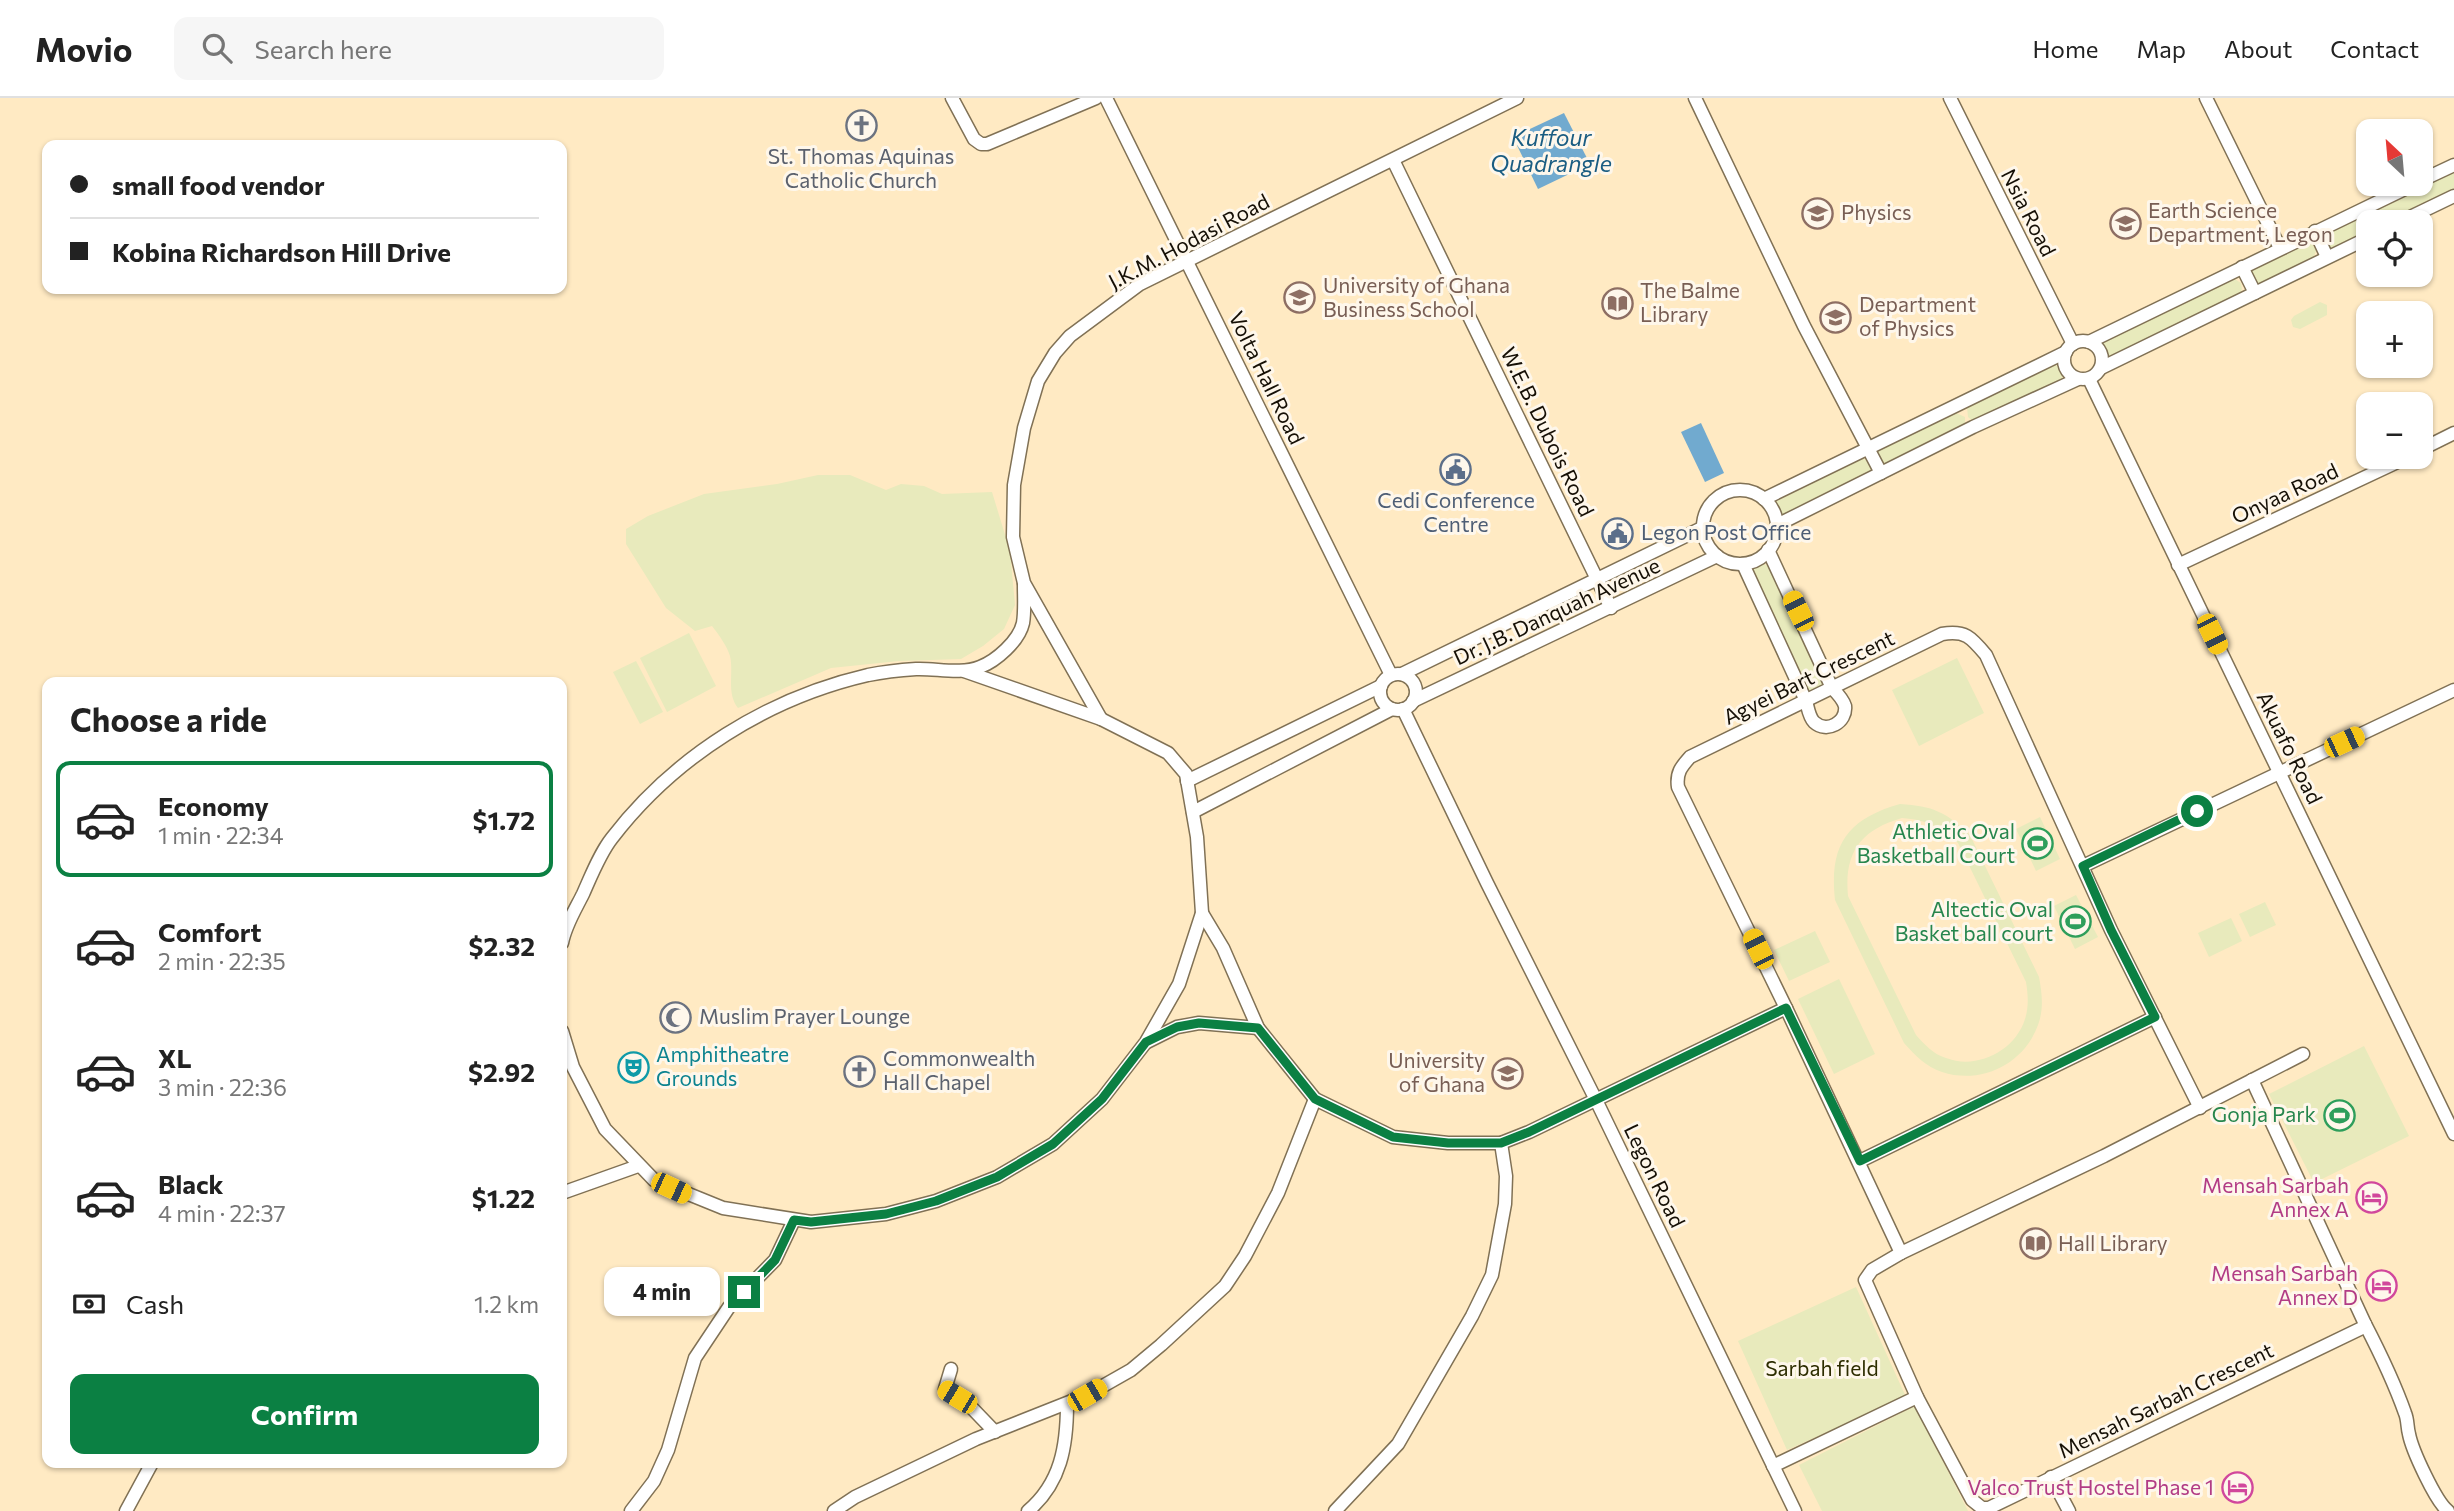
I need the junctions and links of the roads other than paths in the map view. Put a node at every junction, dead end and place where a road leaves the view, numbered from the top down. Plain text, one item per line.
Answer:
1 (952, 98) edge
2 (1096, 98) edge
3 (1106, 98) edge
4 (1516, 98) edge
5 (1695, 98) edge
6 (1950, 98) edge
7 (2206, 98) edge
8 (1393, 160) junction
9 (2454, 165) edge
10 (2433, 175) edge
11 (2390, 196) edge
12 (2454, 196) edge
13 (2425, 210) edge
14 (2315, 232) junction
15 (2356, 244) edge
16 (2280, 248) junction
17 (2327, 257) junction
18 (1187, 261) junction
19 (2242, 267) junction
20 (2255, 293) junction
21 (2089, 342) junction
22 (2070, 348) junction
23 (2101, 368) junction
24 (2084, 379) junction
25 (2454, 433) edge
26 (2433, 444) edge
27 (1868, 448) junction
28 (2382, 469) edge
29 (1881, 473) junction
30 (1765, 499) junction
31 (1777, 525) junction
32 (1702, 528) junction
33 (1769, 550) junction
34 (1717, 556) junction
35 (1743, 564) junction
36 (2178, 565) junction
37 (1597, 580) junction
38 (1024, 583) junction
39 (1611, 608) junction
40 (964, 671) junction
41 (1396, 675) junction
42 (1381, 686) junction
43 (1832, 688) junction
44 (2454, 690) edge
45 (1806, 701) junction
46 (1403, 706) junction
47 (1101, 719) junction
48 (2278, 771) junction
49 (1187, 781) junction
50 (1193, 811) junction
51 (2083, 866) junction
52 (1202, 913) junction
53 (567, 931) edge
54 (1786, 1008) junction
55 (2155, 1017) junction
56 (1258, 1028) junction
57 (1146, 1042) junction
58 (567, 1047) edge
59 (2303, 1054) dead end
60 (2252, 1080) junction
61 (1315, 1099) junction
62 (1596, 1100) junction
63 (2200, 1108) junction
64 (2454, 1134) edge
65 (1501, 1143) junction
66 (1860, 1161) junction
67 (638, 1166) junction
68 (567, 1191) edge
69 (794, 1220) junction
70 (1901, 1253) junction
71 (2365, 1324) junction
72 (951, 1369) dead end
73 (1917, 1397) junction
74 (1067, 1404) junction
75 (995, 1432) junction
76 (1773, 1466) junction
77 (149, 1468) edge
78 (2051, 1477) junction
79 (126, 1511) edge
80 (631, 1511) edge
81 (834, 1511) edge
82 (1028, 1511) edge
83 (1335, 1511) edge
84 (1795, 1511) edge
85 (2069, 1511) edge
86 (2448, 1511) edge

1 - 2 street
3 - 18 street, Volta Hall Road
4 - 8 street, J.K.M. Hodasi Road
5 - 27 street
6 - 22 street, Nsia Road
7 - 16 street
8 - 18 street, J.K.M. Hodasi Road
8 - 37 street, W.E.B. Dubois Road
9 - 10 street
11 - 14 street
12 - 13 street
14 - 16 street
14 - 17 street
15 - 17 street
16 - 19 street
17 - 20 street
18 - 38 street, J.K.M. Hodasi Road
18 - 41 street, Volta Hall Road
19 - 20 street
19 - 21 street
20 - 23 street
21 - 22 street
21 - 23 street
22 - 24 street
22 - 27 street
23 - 24 street
24 - 29 street
24 - 36 street, Akuafo Road
25 - 26 street
27 - 29 street
27 - 30 street
28 - 36 street, Onyaa Road
29 - 31 street
30 - 31 street
30 - 32 street
31 - 33 street
32 - 34 street
32 - 37 street, Dr. J.B. Danquah Avenue
33 - 35 street
33 - 43 street
34 - 35 street
34 - 39 street, Dr. J.B. Danquah Avenue
35 - 45 street
36 - 48 street, Akuafo Road
37 - 39 street, W.E.B. Dubois Road
37 - 41 street, Dr. J.B. Danquah Avenue
38 - 40 street
38 - 47 street, J.K.M. Hodasi Road
39 - 46 street, Dr. J.B. Danquah Avenue
40 - 47 street
40 - 53 street
41 - 42 street
41 - 46 street
42 - 46 street
42 - 49 street
43 - 45 street, Agyei Bart Crescent
43 - 45 street
43 - 51 street, Agyei Bart Crescent
44 - 48 street
45 - 54 street, Agyei Bart Crescent
46 - 50 street, Dr. J.B. Danquah Avenue
46 - 62 street, Legon Road
47 - 49 street
48 - 51 street
48 - 64 street, Akuafo Road
49 - 50 street
50 - 52 street
51 - 55 street, Agyei Bart Crescent
52 - 56 street
52 - 57 street
54 - 62 street
54 - 66 street, Agyei Bart Crescent
55 - 63 street, Agyei Bart Crescent
55 - 66 street
56 - 57 street
56 - 61 street
57 - 69 street
58 - 67 street
59 - 60 street
60 - 63 street
60 - 71 street
61 - 65 street
61 - 74 street
62 - 65 street
62 - 76 street, Legon Road
63 - 70 street
65 - 83 street
66 - 70 street, Agyei Bart Crescent
67 - 68 street
67 - 69 street
69 - 80 street
70 - 73 street, Mensah Sarbah Crescent
71 - 78 street, Mensah Sarbah Crescent
71 - 86 street
72 - 75 street
73 - 76 street
73 - 78 street, Mensah Sarbah Crescent
74 - 75 street
74 - 82 street
75 - 81 street
76 - 84 street, Legon Road
77 - 79 street
78 - 85 street

